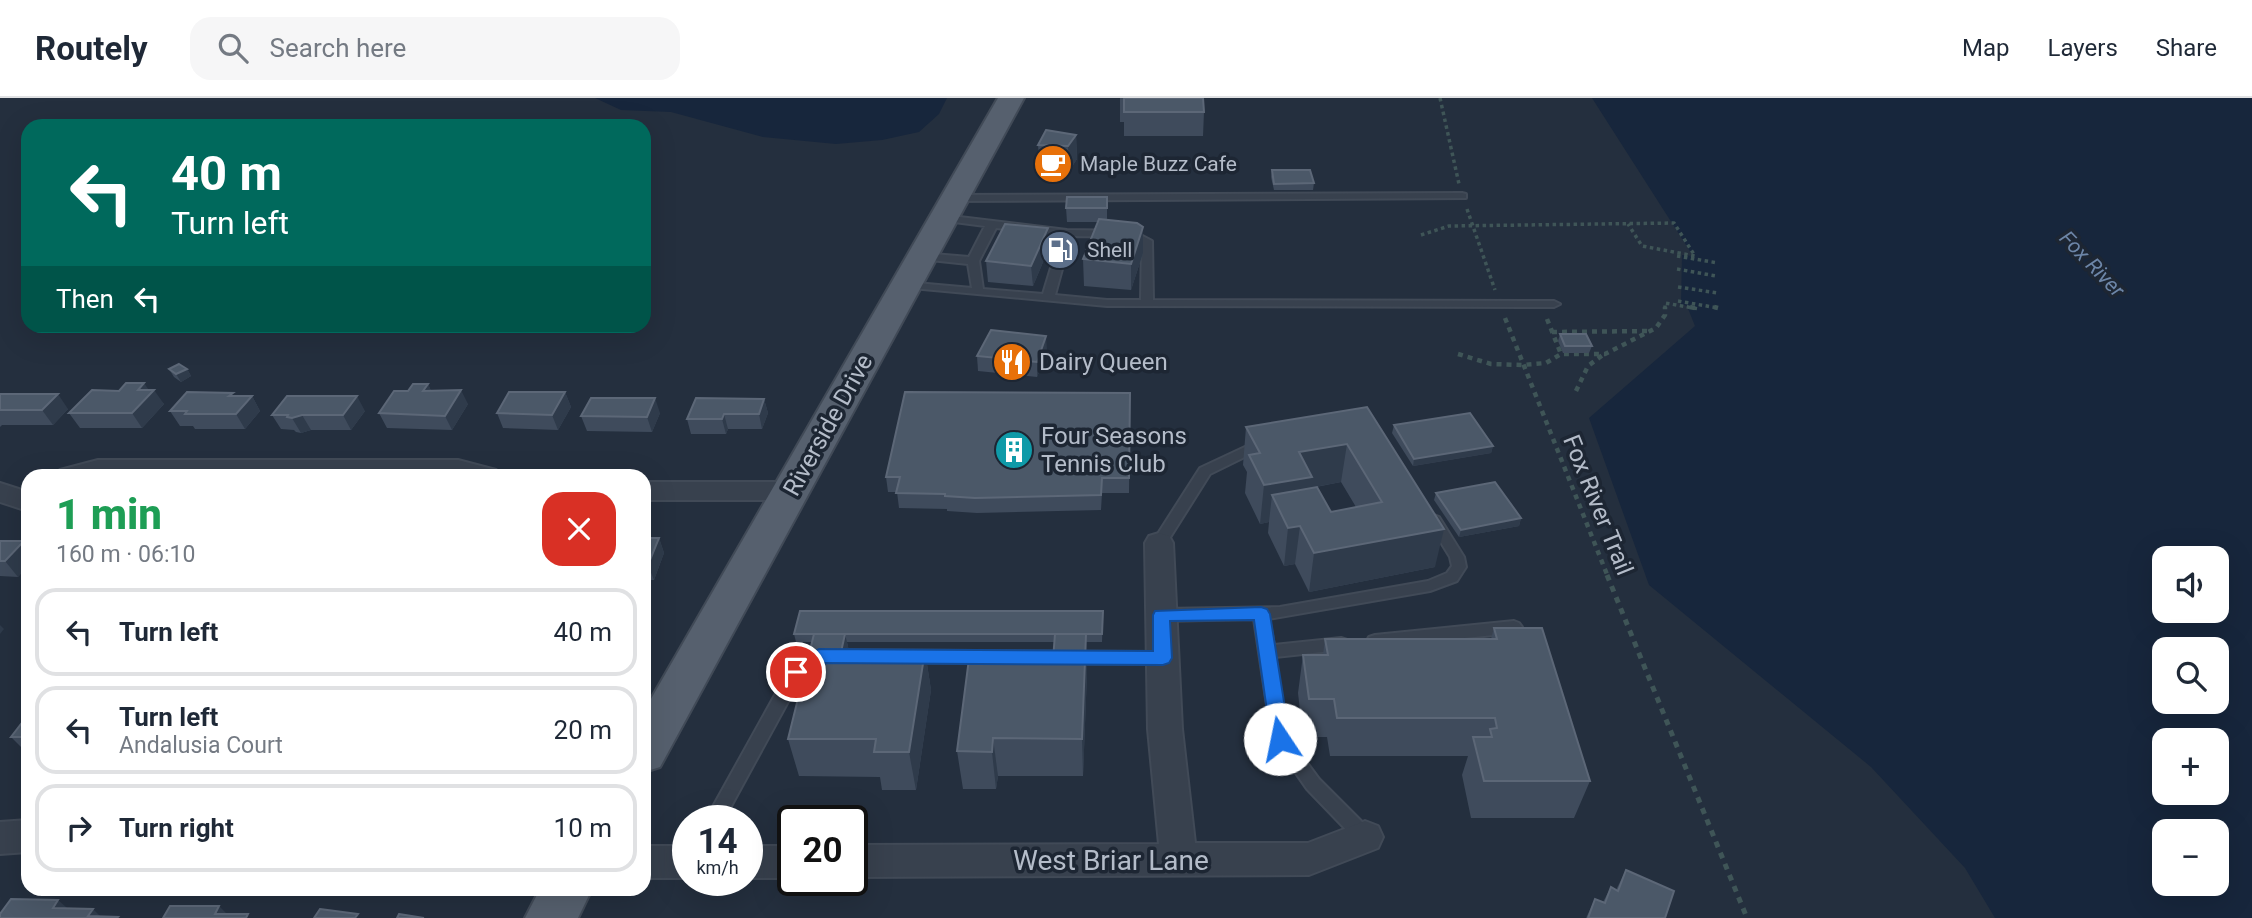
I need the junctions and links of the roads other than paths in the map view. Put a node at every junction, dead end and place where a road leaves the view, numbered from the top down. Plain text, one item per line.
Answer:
1 (1012, 98) edge
2 (1462, 197) road end
3 (948, 208) junction
4 (992, 224) junction
5 (1067, 233) junction
6 (972, 261) junction
7 (913, 271) junction
8 (978, 292) junction
9 (1048, 298) junction
10 (1147, 303) junction
11 (1554, 304) dead end
12 (1271, 441) edge
13 (651, 491) edge
14 (791, 491) junction
15 (1423, 503) edge
16 (1159, 543) joint
17 (1261, 614) junction
18 (1161, 615) junction
19 (1514, 627) edge
20 (1266, 652) junction
21 (1163, 658) junction
22 (651, 740) edge
23 (723, 805) edge
24 (21, 836) edge
25 (1365, 837) joint
26 (0, 838) edge
27 (1179, 860) junction
28 (651, 862) edge
29 (672, 862) edge
30 (868, 862) edge
31 (563, 896) edge
32 (551, 918) edge

1 - 3 main road, Riverside Drive
2 - 3 lane
3 - 4 lane
3 - 7 main road, Riverside Drive
4 - 5 lane
4 - 6 lane
5 - 9 lane
5 - 10 lane
6 - 7 lane
6 - 8 lane
7 - 8 lane
7 - 14 main road, Riverside Drive
8 - 9 lane
9 - 10 lane
10 - 11 lane
12 - 16 lane
13 - 14 street
14 - 22 main road, Riverside Drive
15 - 17 lane
16 - 18 street
17 - 18 lane
17 - 20 lane
18 - 21 street
19 - 20 lane
20 - 25 lane
21 - 23 lane
21 - 27 street
24 - 26 street
25 - 27 street, West Briar Lane
27 - 30 street, West Briar Lane
28 - 29 street
31 - 32 main road

